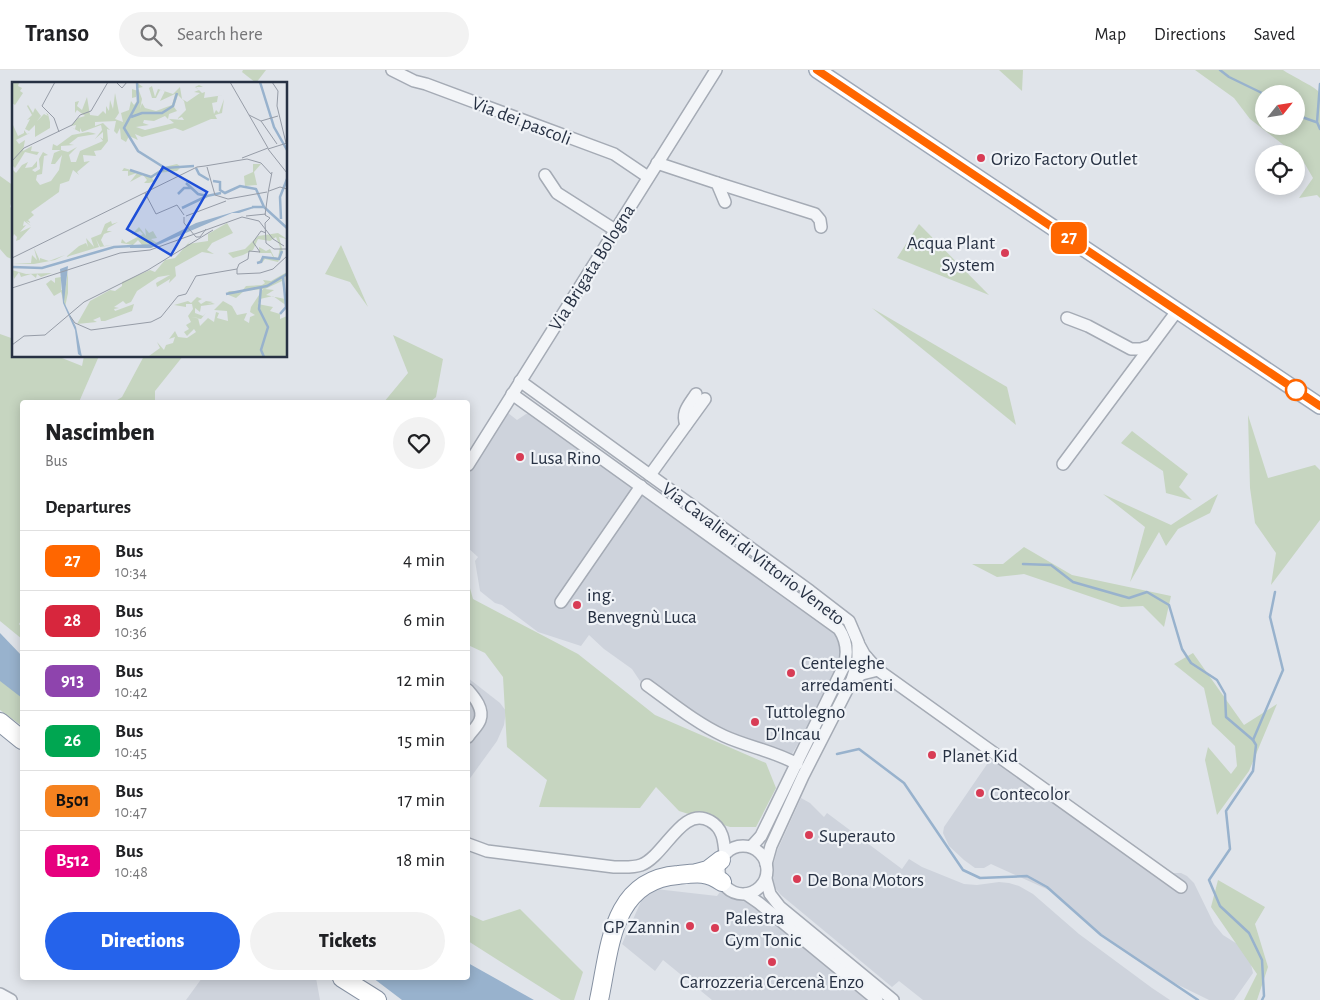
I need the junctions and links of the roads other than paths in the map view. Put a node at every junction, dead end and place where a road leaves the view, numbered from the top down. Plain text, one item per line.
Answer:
1 (392, 70) edge
2 (716, 70) edge
3 (818, 70) edge
4 (657, 163) junction
5 (544, 175) dead end
6 (648, 177) junction
7 (717, 184) junction
8 (725, 202) dead end
9 (821, 227) dead end
10 (615, 230) junction
11 (1177, 311) junction
12 (1067, 318) dead end
13 (1150, 346) junction
14 (520, 381) junction
15 (512, 394) junction
16 (700, 396) dead end
17 (1320, 406) edge
18 (470, 462) edge
19 (1063, 464) dead end
20 (650, 475) junction
21 (641, 486) junction
22 (561, 602) dead end
23 (858, 642) junction
24 (878, 670) junction
25 (852, 680) junction
26 (647, 685) dead end
27 (470, 692) edge
28 (0, 722) edge
29 (470, 734) edge
30 (20, 738) edge
31 (797, 764) junction
32 (722, 833) junction
33 (470, 845) edge
34 (746, 847) junction
35 (723, 857) junction
36 (766, 864) junction
37 (696, 873) junction
38 (766, 879) junction
39 (722, 882) junction
40 (1180, 887) dead end
41 (746, 894) junction
42 (342, 980) edge
43 (343, 980) edge
44 (0, 994) edge
45 (11, 1000) edge
46 (364, 1000) edge
47 (377, 1000) edge
48 (599, 1000) edge
49 (876, 1000) edge
50 (893, 1000) edge

1 - 6 street, Via dei pascoli
2 - 4 street, Via Brigata Bologna
3 - 11 main road
4 - 6 street, Via Brigata Bologna
4 - 7 street
5 - 10 street
6 - 10 street, Via Brigata Bologna
7 - 8 street
7 - 9 street
10 - 14 street, Via Brigata Bologna
11 - 13 street
11 - 17 main road
12 - 13 street
13 - 19 street
14 - 15 street, Via Brigata Bologna
14 - 20 street, Via Cavalieri di Vittorio Veneto
15 - 18 street, Via Brigata Bologna
15 - 21 street, Via Cavalieri di Vittorio Veneto
16 - 20 street
20 - 23 street, Via Cavalieri di Vittorio Veneto
21 - 22 street, Via Cavalieri di Vittorio Veneto
21 - 31 street, Via Cavalieri di Vittorio Veneto
23 - 24 street
23 - 25 street, Via Cavalieri di Vittorio Veneto
24 - 25 street
24 - 40 street
25 - 36 street, Via Cavalieri di Vittorio Veneto
26 - 31 street
27 - 29 street
28 - 30 highway
31 - 34 street, Via Cavalieri di Vittorio Veneto
32 - 33 street
32 - 34 street
32 - 35 street
34 - 35 street
34 - 36 street
35 - 37 highway
35 - 39 street
36 - 38 street
37 - 39 highway
37 - 48 highway
38 - 41 street
38 - 50 street
39 - 41 street
41 - 49 street
42 - 46 highway
43 - 47 highway
44 - 45 street

